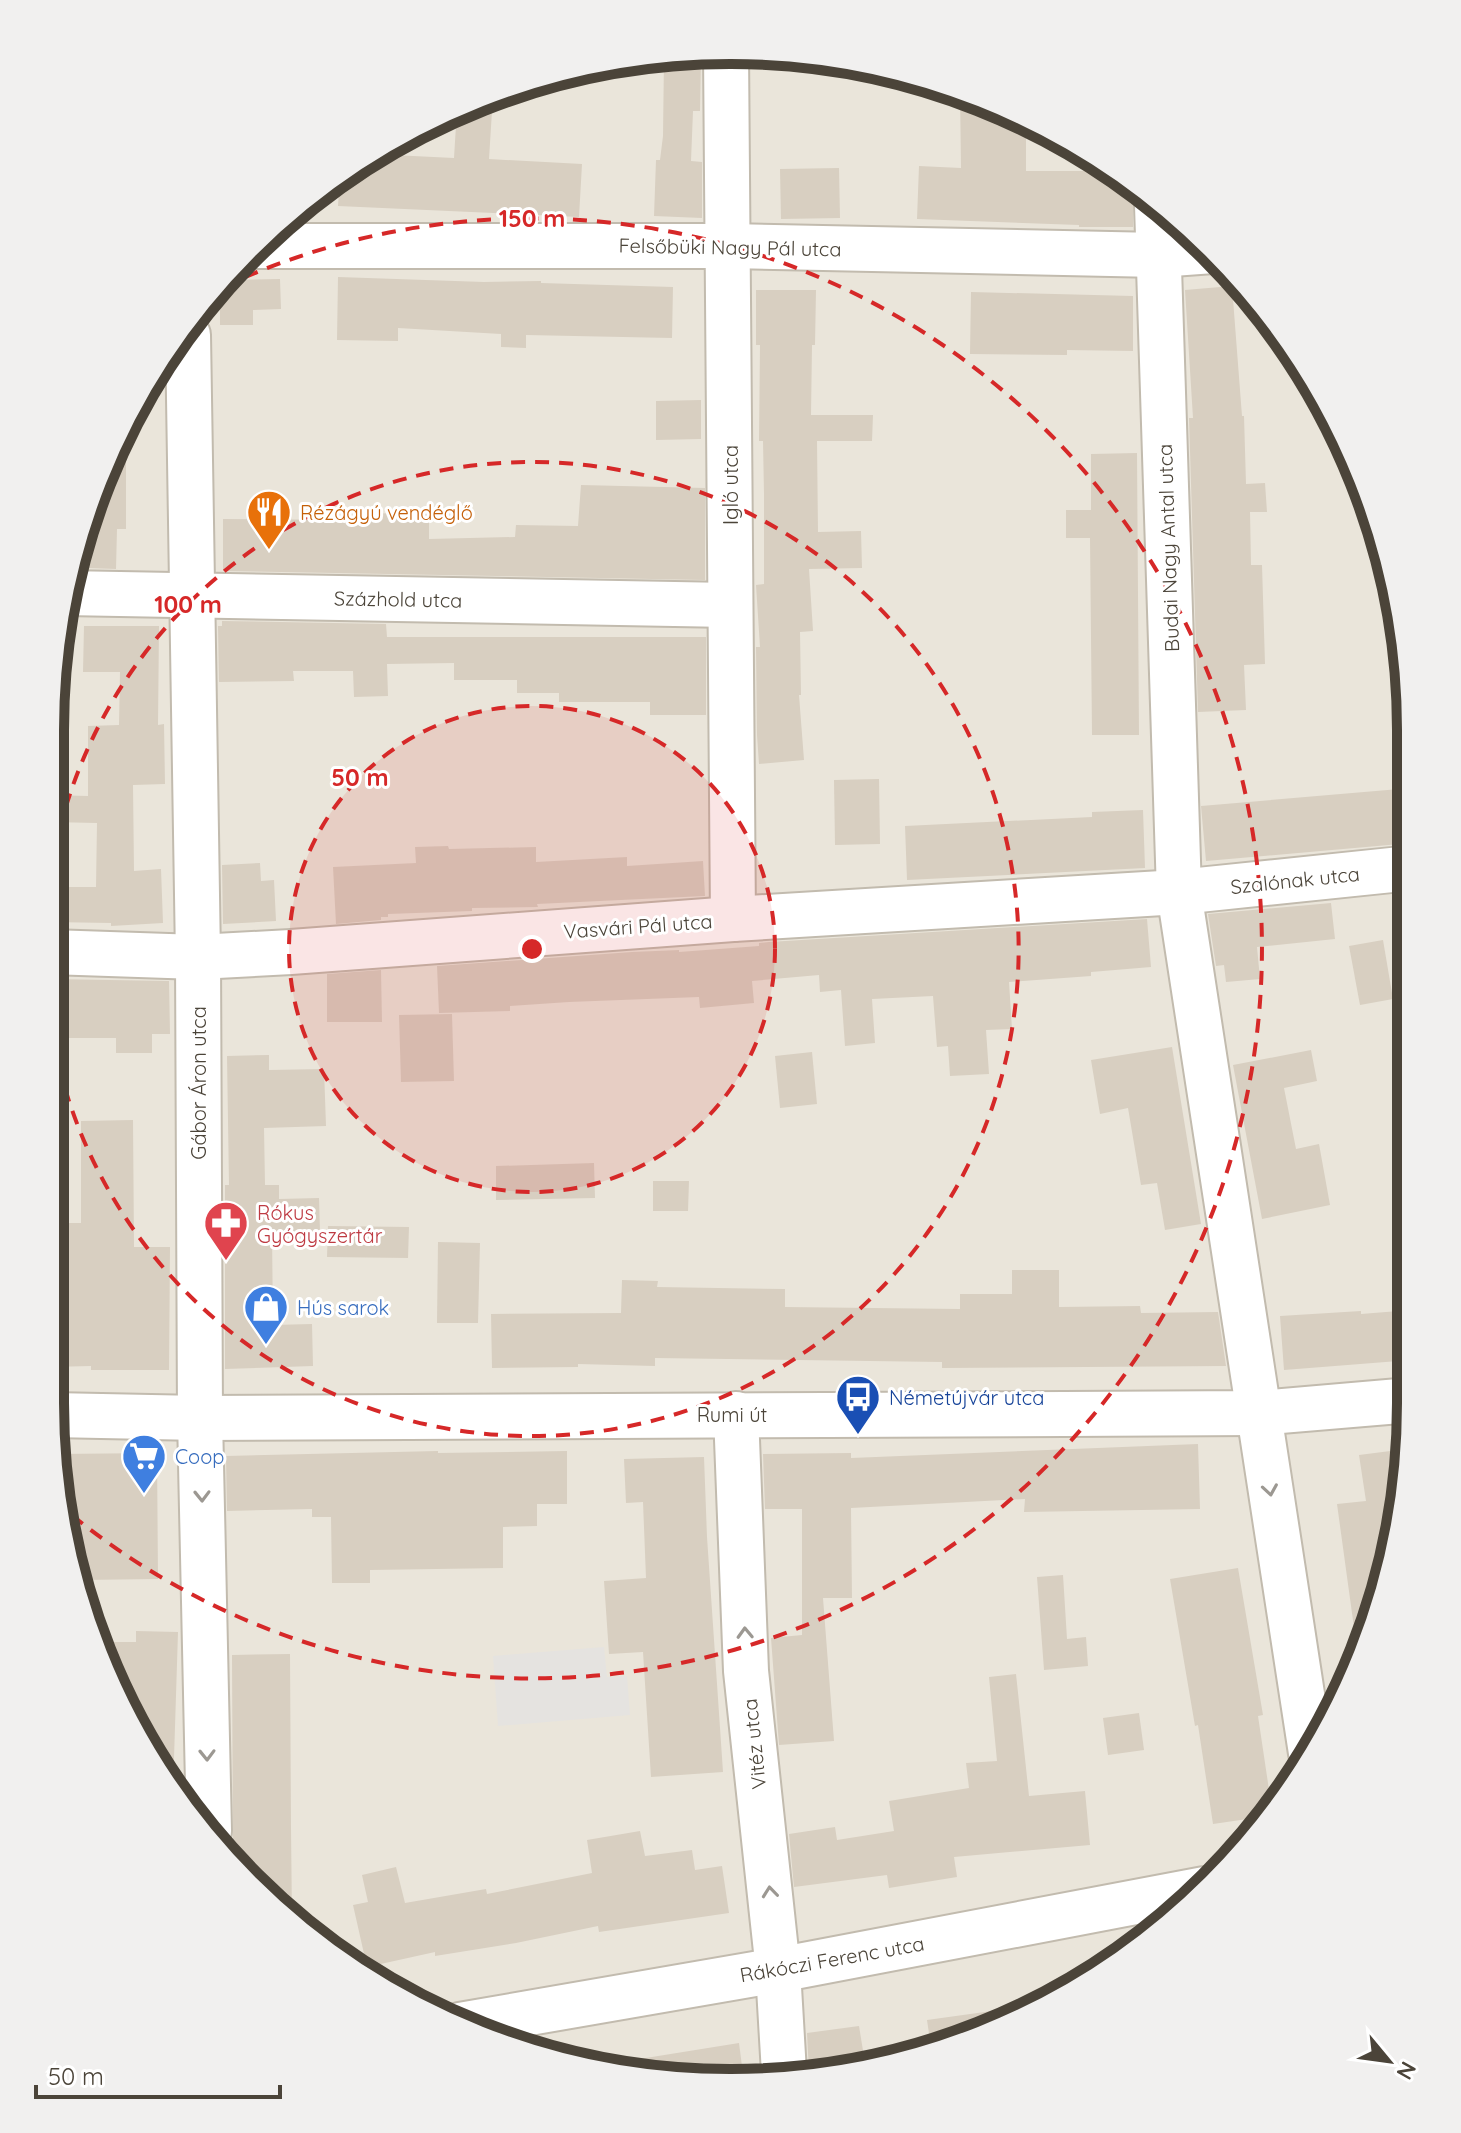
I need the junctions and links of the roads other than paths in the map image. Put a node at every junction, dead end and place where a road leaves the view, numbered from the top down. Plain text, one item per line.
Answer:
1 (726, 64) edge
2 (1157, 219) edge
3 (273, 246) edge
4 (729, 246) junction
5 (1195, 252) edge
6 (1158, 255) junction
7 (188, 344) edge
8 (79, 593) edge
9 (192, 596) junction
10 (730, 605) junction
11 (1397, 869) edge
12 (1179, 892) junction
13 (733, 919) junction
14 (64, 952) edge
15 (198, 957) junction
16 (1397, 1401) edge
17 (1258, 1413) junction
18 (736, 1414) junction
19 (64, 1415) edge
20 (200, 1418) junction
21 (1308, 1735) edge
22 (209, 1816) edge
23 (1181, 1893) edge
24 (778, 1970) junction
25 (483, 2021) edge
26 (784, 2067) edge

1 - 4 street, Igló utca
2 - 6 street, Budai Nagy Antal utca
3 - 4 street, Felsőbüki Nagy Pál utca
4 - 6 street, Felsőbüki Nagy Pál utca
4 - 10 street, Igló utca
5 - 6 street, Felsőbüki Nagy Pál utca
6 - 12 street, Budai Nagy Antal utca
7 - 9 street, Gábor Áron utca
8 - 9 street, Százhold utca
9 - 10 street, Százhold utca
9 - 15 street, Gábor Áron utca
10 - 13 street, Igló utca
11 - 12 street, Szalónak utca
12 - 13 street, Vasvári Pál utca
12 - 17 street
13 - 15 street, Vasvári Pál utca
14 - 15 street, Vasvári Pál utca
15 - 20 street, Gábor Áron utca
16 - 17 street, Rumi út
17 - 18 street, Rumi út
17 -> 21 street
18 - 20 street, Rumi út
24 -> 18 street, Vitéz utca
19 - 20 street, Rumi út
20 -> 22 street, Gábor Áron utca
23 - 24 street, Rákóczi Ferenc utca
24 - 25 street, Rákóczi Ferenc utca
24 - 26 street, Vitéz utca

